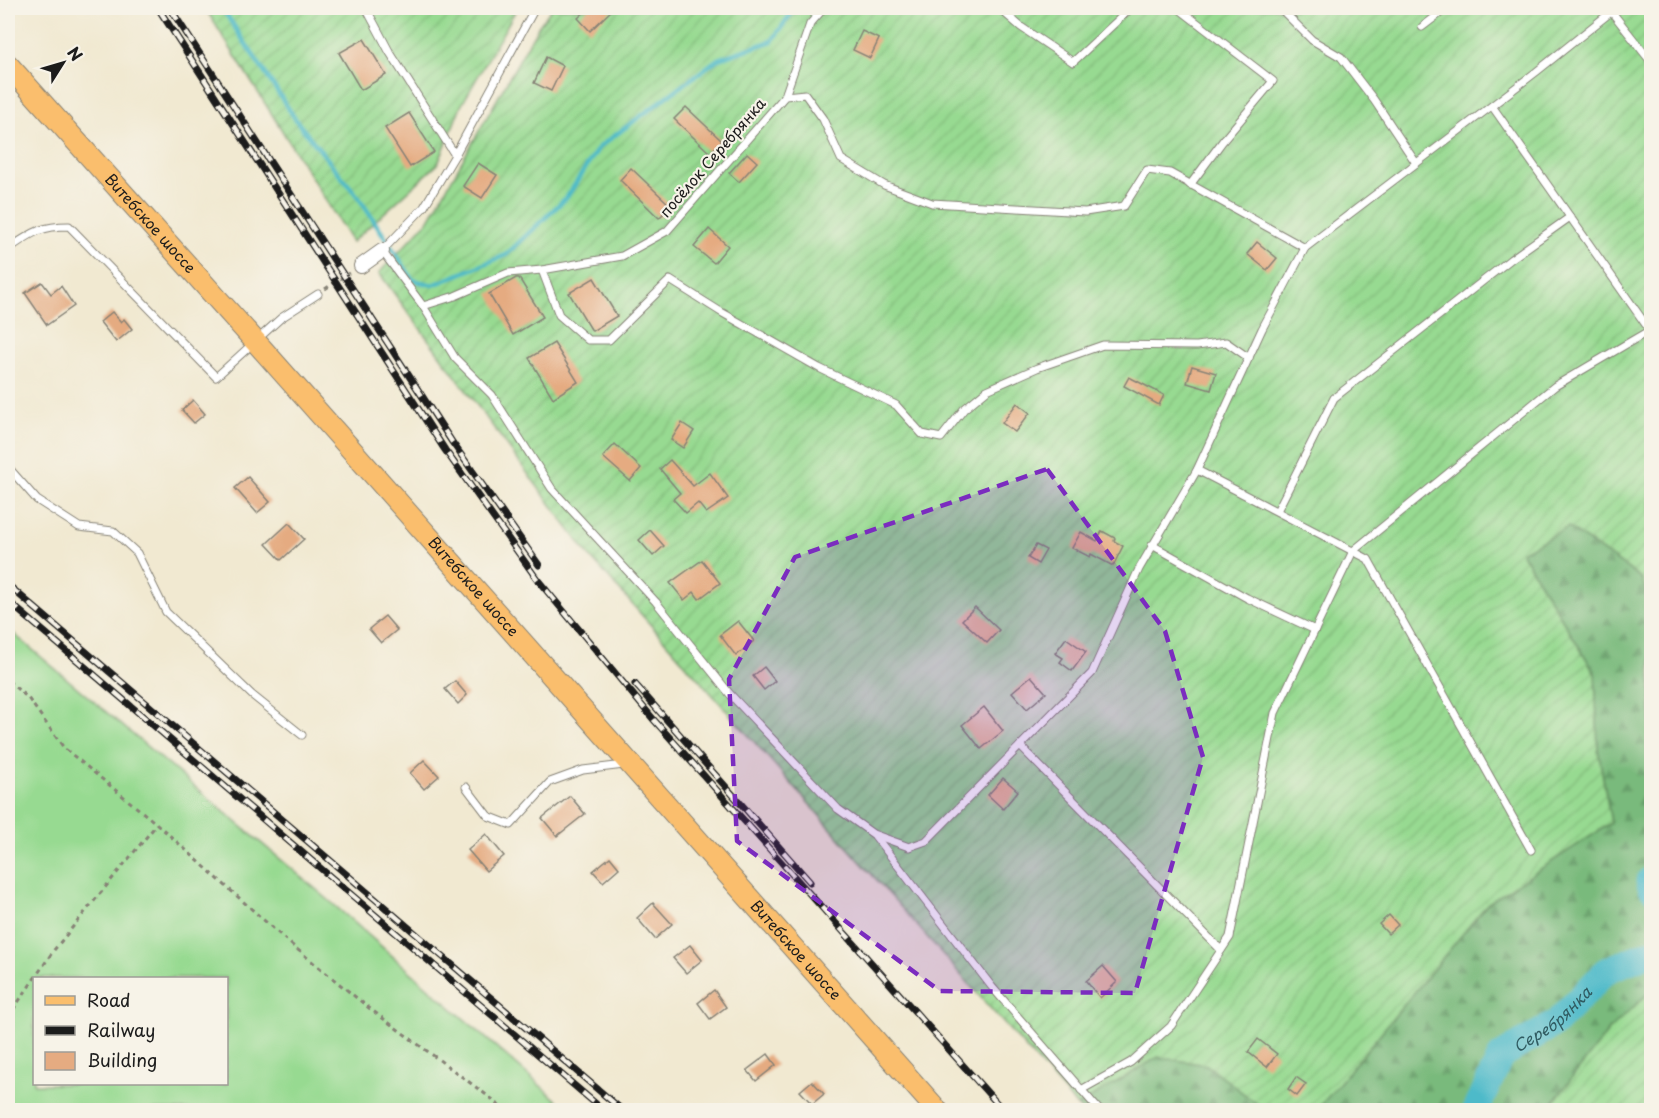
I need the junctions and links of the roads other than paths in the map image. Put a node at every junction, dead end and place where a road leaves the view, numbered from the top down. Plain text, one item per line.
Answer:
1 (366, 8) edge
2 (535, 8) edge
3 (824, 8) edge
4 (999, 8) edge
5 (1131, 8) edge
6 (1178, 8) edge
7 (1280, 8) edge
8 (1447, 8) edge
9 (1614, 9) edge
10 (1422, 27) dead end
11 (1652, 63) edge
12 (8, 65) edge
13 (785, 96) junction
14 (1492, 106) junction
15 (455, 155) junction
16 (1416, 163) junction
17 (1190, 184) junction
18 (1570, 217) junction
19 (1305, 248) junction
20 (8, 249) edge
21 (382, 251) junction
22 (361, 266) road end
23 (542, 270) junction
24 (318, 294) road end
25 (423, 306) junction
26 (1651, 330) edge
27 (255, 341) junction
28 (1249, 358) junction
29 (8, 467) edge
30 (1197, 470) junction
31 (1277, 512) junction
32 (1152, 544) junction
33 (1353, 551) junction
34 (1315, 630) junction
35 (302, 735) dead end
36 (1020, 746) junction
37 (630, 765) junction
38 (466, 787) dead end
39 (873, 834) junction
40 (1531, 850) dead end
41 (1221, 950) junction
42 (1081, 1090) junction
43 (937, 1110) edge
44 (1099, 1110) edge

1 - 15 lane
2 - 15 lane
3 - 13 lane
4 - 5 lane
6 - 17 lane
7 - 16 lane
8 - 10 lane
9 - 11 lane
9 - 14 lane
12 - 27 main road, Витебское шоссе
13 - 17 lane, посёлок Серебрянка
13 - 23 lane, посёлок Серебрянка
14 - 16 lane
14 - 18 lane
15 - 21 lane
16 - 19 lane
17 - 19 lane, посёлок Серебрянка
18 - 26 lane
18 - 31 lane
19 - 28 lane
20 - 27 lane
21 - 22 street
21 - 25 lane
23 - 25 lane, посёлок Серебрянка
23 - 28 lane
24 - 27 lane
25 - 39 lane
26 - 33 lane
27 - 37 main road, Витебское шоссе
28 - 30 lane
29 - 35 lane
30 - 31 lane
30 - 32 lane
31 - 33 lane
32 - 34 lane
32 - 36 lane
33 - 34 lane
33 - 40 lane
34 - 41 lane
36 - 39 lane
36 - 41 lane
37 - 38 lane
37 - 43 main road, Витебское шоссе
39 - 42 lane
41 - 42 lane
42 - 44 lane

